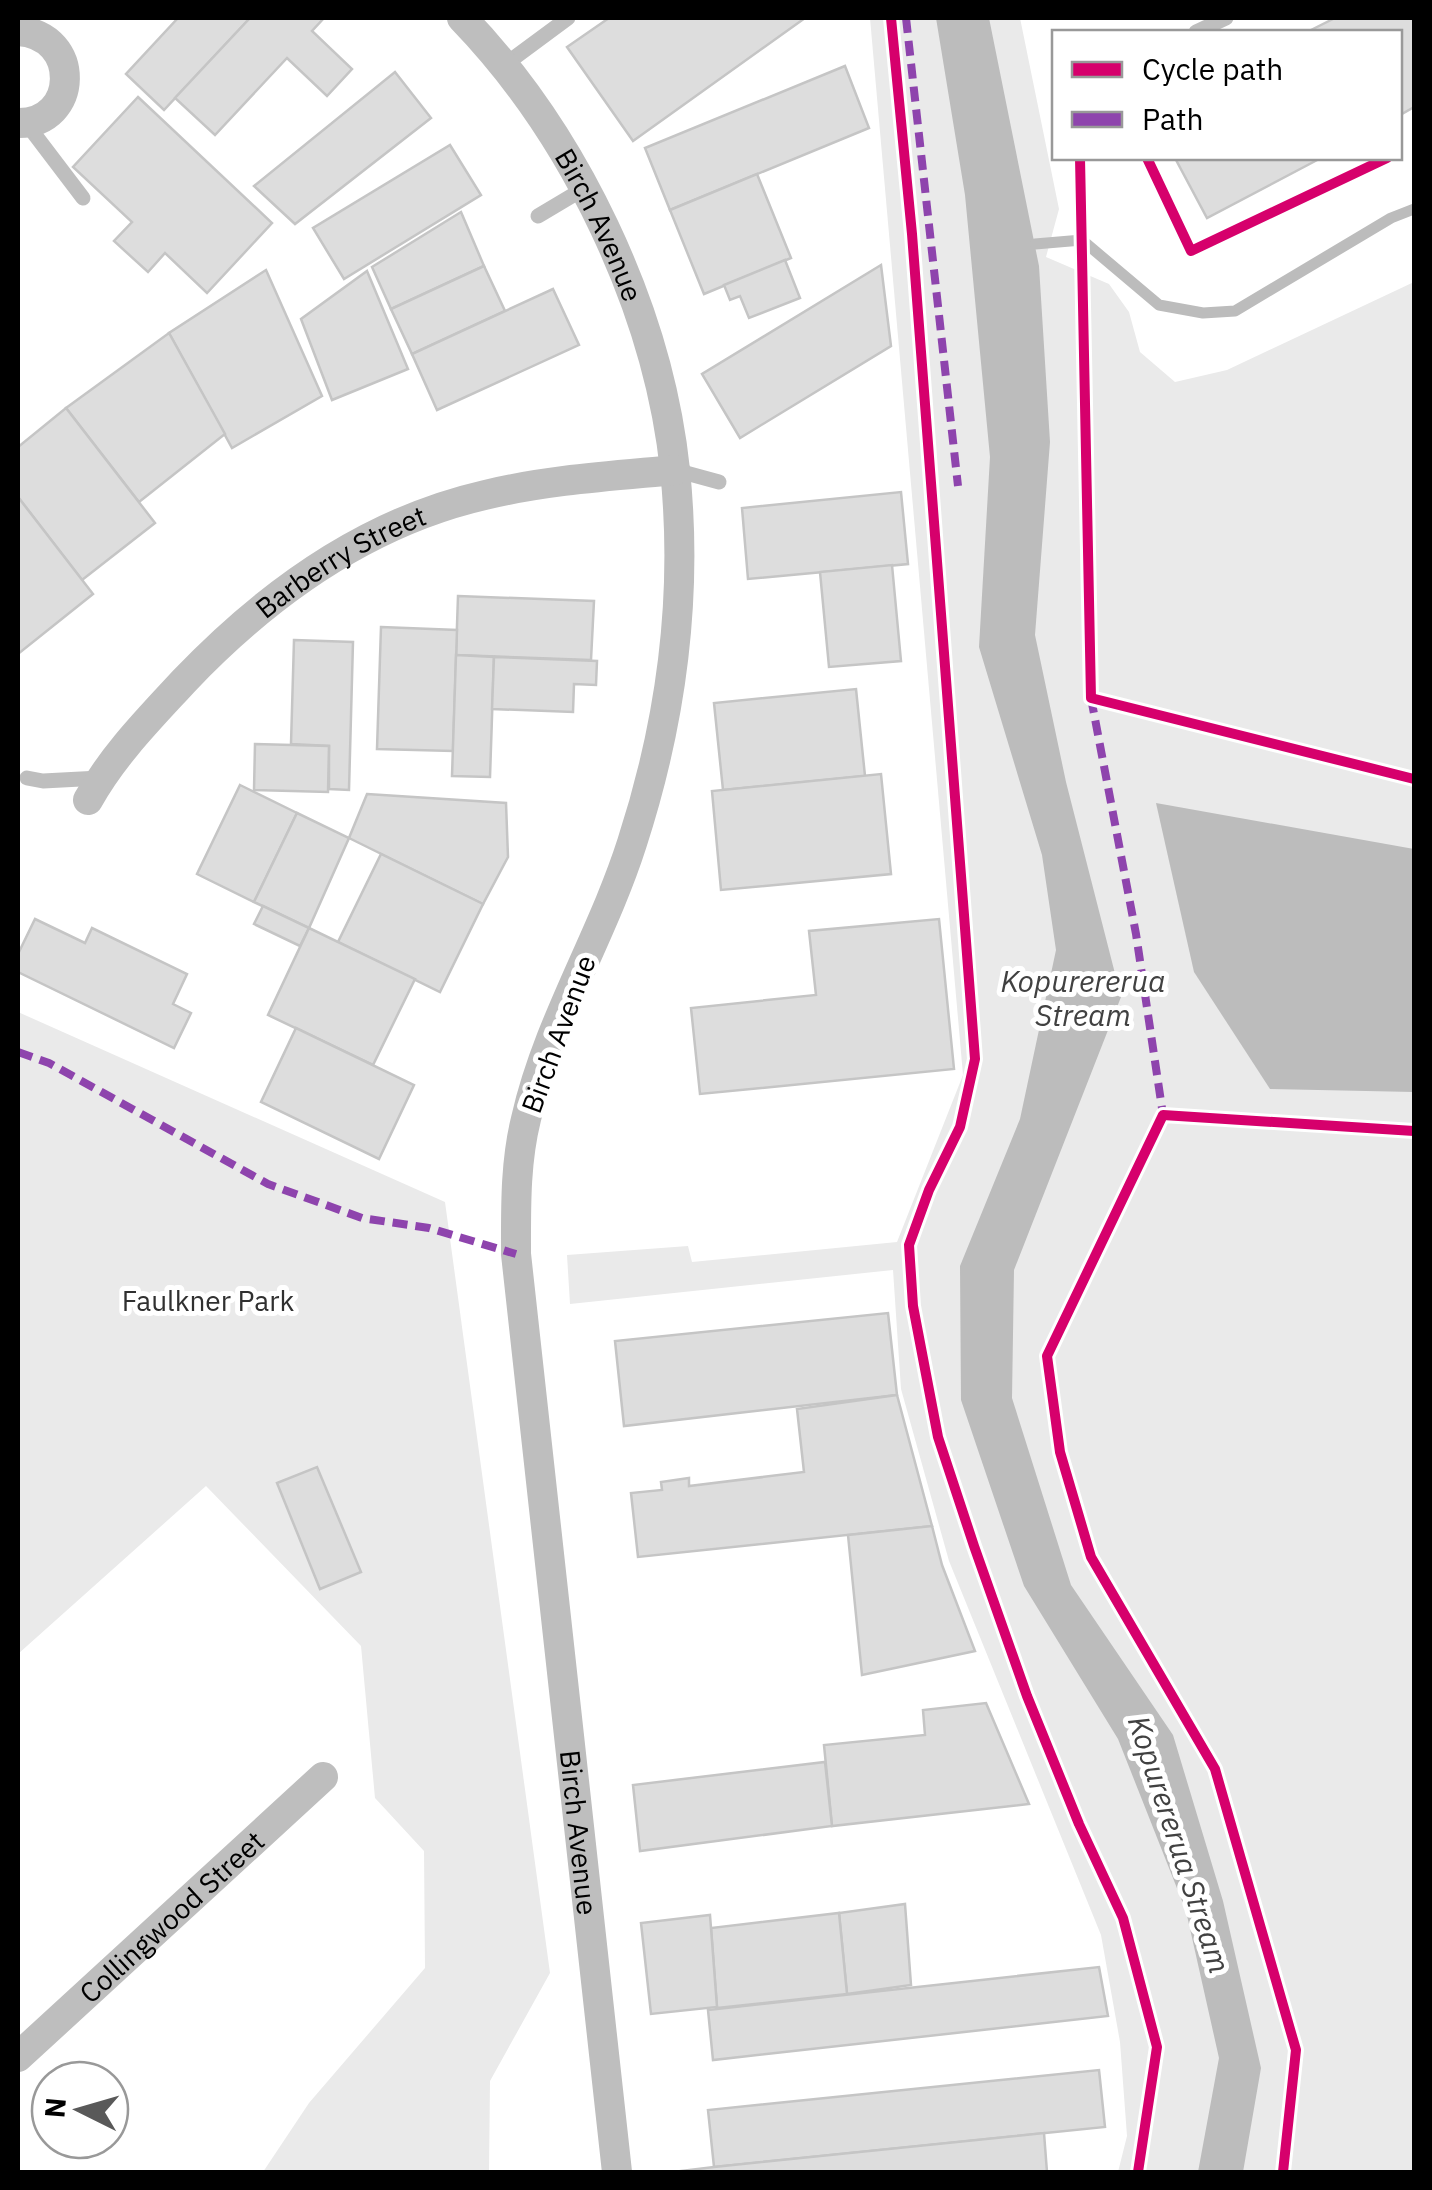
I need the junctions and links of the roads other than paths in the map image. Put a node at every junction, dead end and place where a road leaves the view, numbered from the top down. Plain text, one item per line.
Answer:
1 (462, 18) edge
2 (568, 18) edge
3 (1226, 18) edge
4 (1200, 30) edge
5 (18, 32) edge
6 (503, 66) junction
7 (22, 123) edge
8 (585, 188) junction
9 (83, 198) dead end
10 (538, 216) dead end
11 (675, 470) junction
12 (719, 482) dead end
13 (27, 778) dead end
14 (94, 789) joint
15 (323, 1777) dead end
16 (18, 2057) edge
17 (617, 2172) edge

1 - 6 street, Birch Avenue
2 - 6 lane
3 - 4 lane
5 - 7 street
6 - 8 street, Birch Avenue
7 - 9 lane
8 - 10 lane
8 - 11 street, Birch Avenue
11 - 12 lane
11 - 14 street, Barberry Street
11 - 17 street, Birch Avenue
13 - 14 lane
15 - 16 street, Collingwood Street

